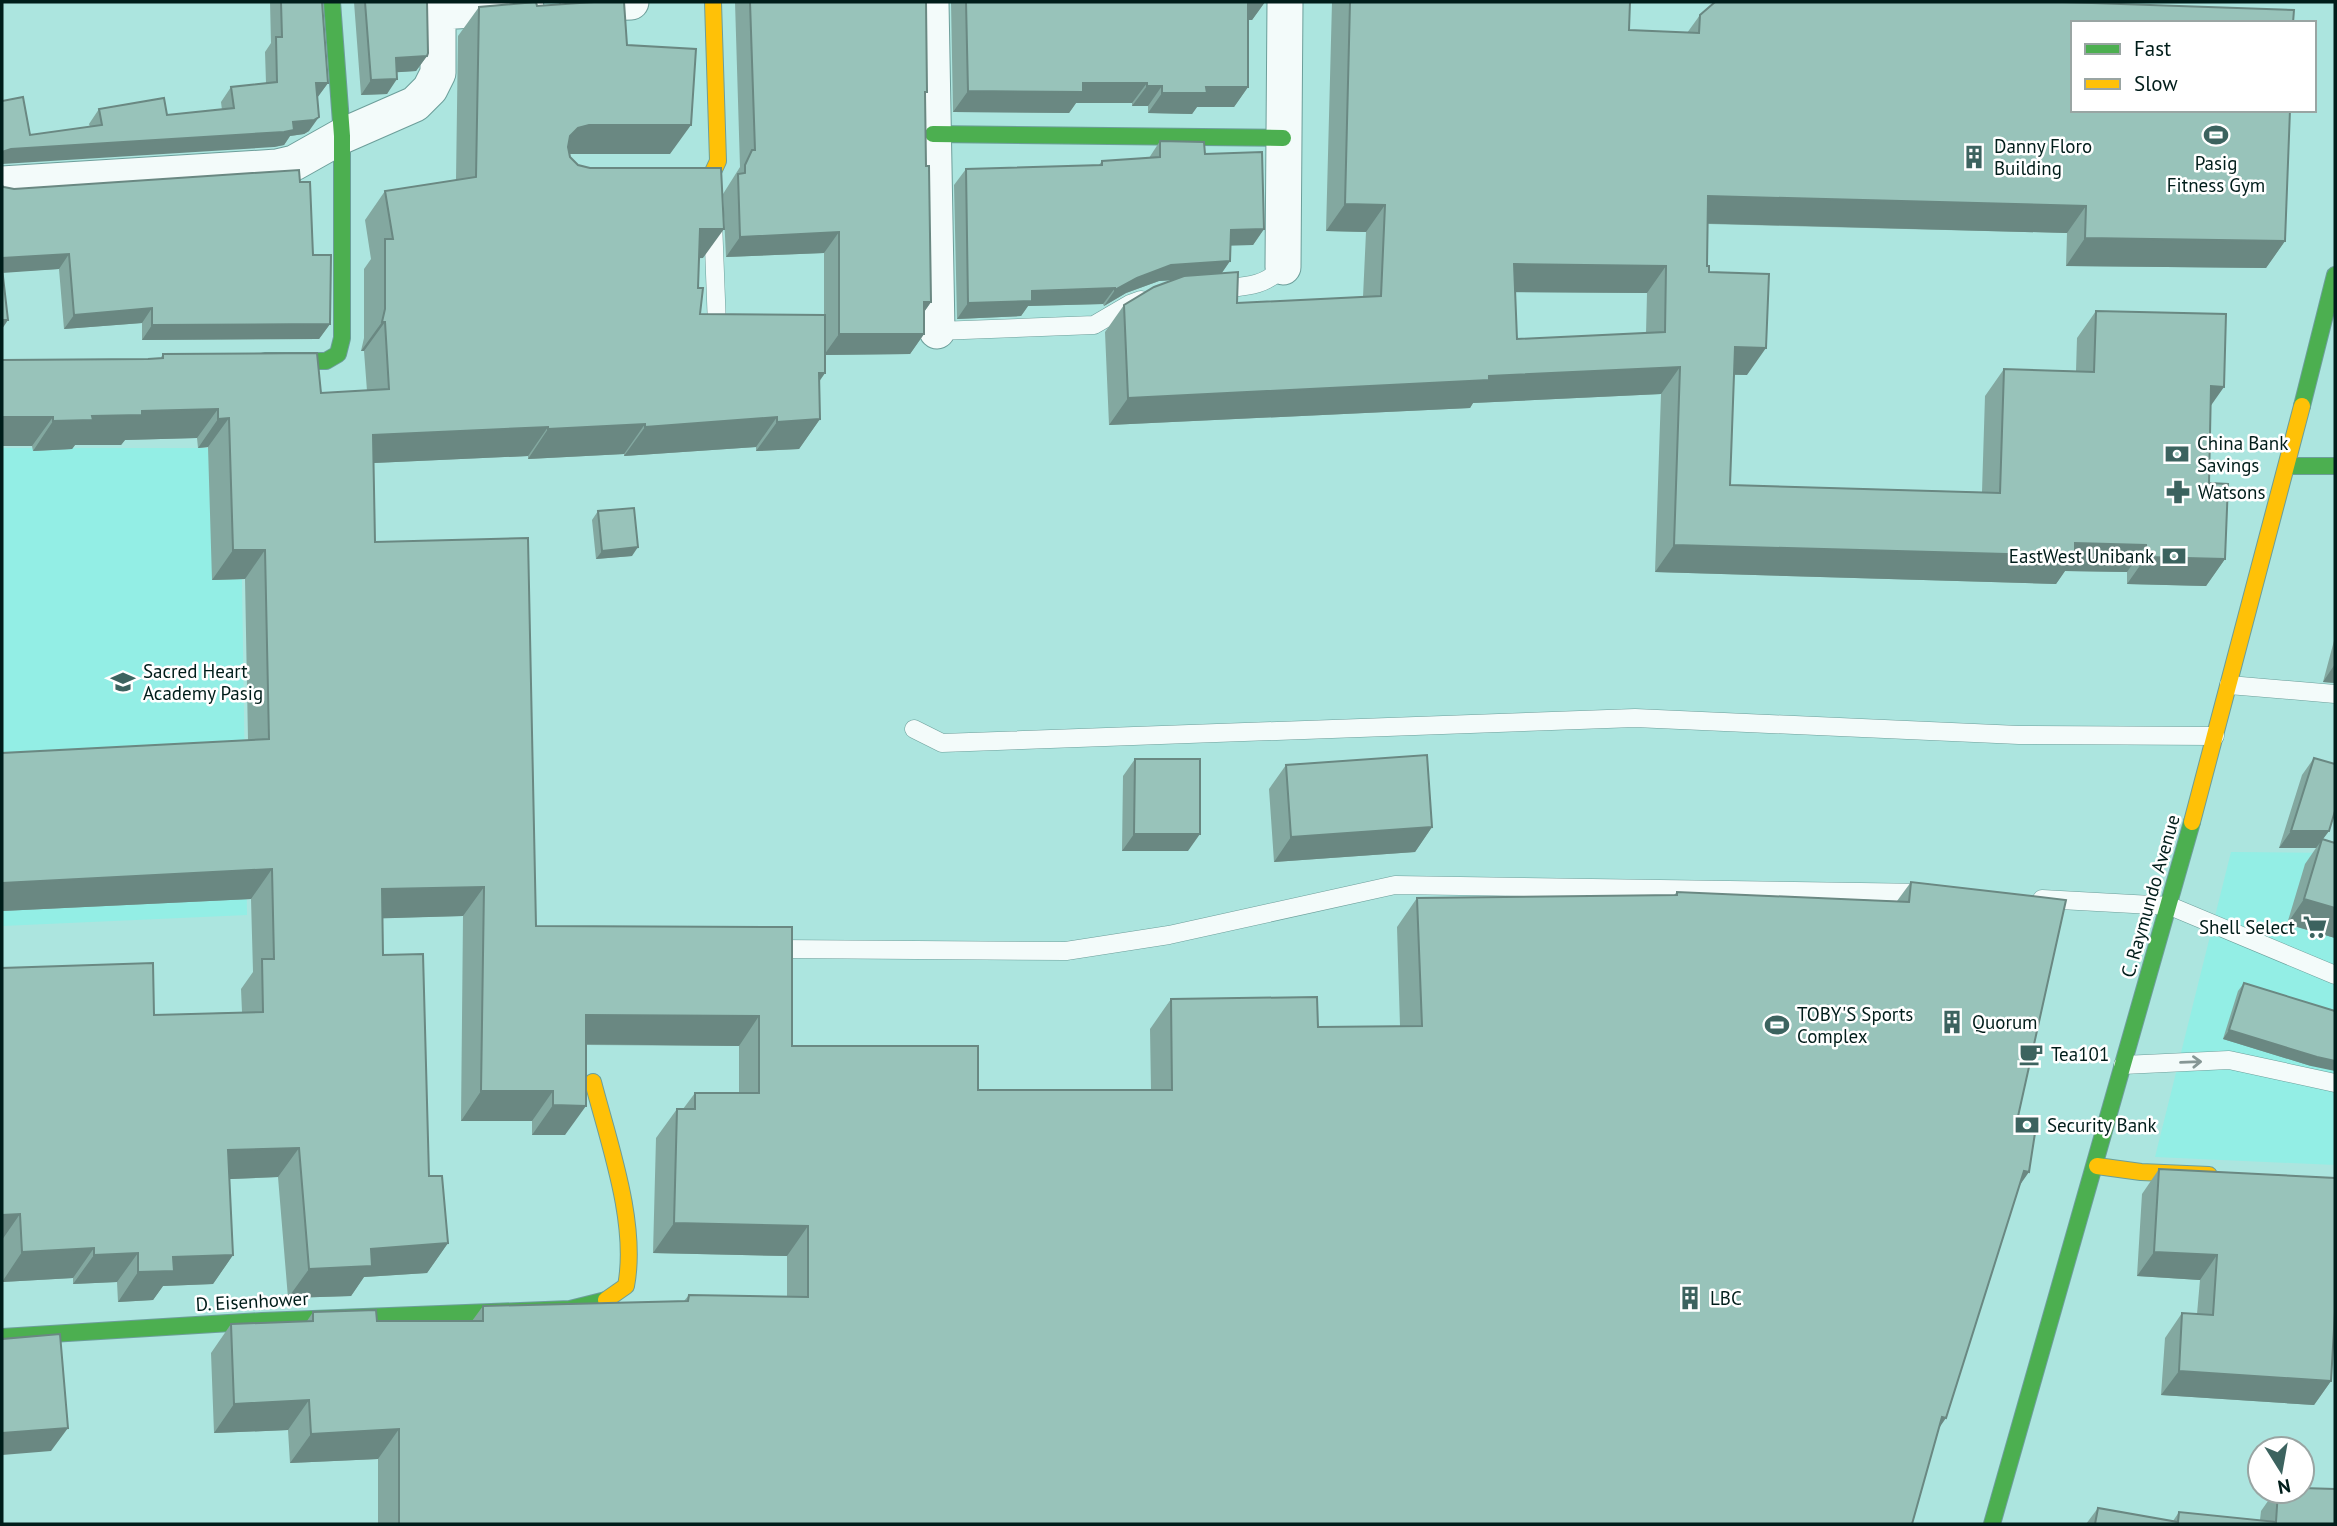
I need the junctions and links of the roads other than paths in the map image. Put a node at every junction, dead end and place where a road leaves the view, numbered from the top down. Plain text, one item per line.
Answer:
1 (332, 2) edge
2 (631, 2) edge
3 (713, 2) edge
4 (931, 2) edge
5 (1285, 2) edge
6 (438, 7) edge
7 (933, 134) junction
8 (342, 136) junction
9 (1283, 138) junction
10 (647, 176) edge
11 (2, 184) edge
12 (712, 190) junction
13 (1283, 267) joint
14 (2335, 275) edge
15 (1202, 290) edge
16 (1152, 296) edge
17 (717, 326) edge
18 (937, 331) joint
19 (245, 361) edge
20 (2287, 466) junction
21 (2335, 466) edge
22 (2229, 685) junction
23 (2335, 694) edge
24 (914, 729) dead end
25 (2215, 736) junction
26 (1949, 894) edge
27 (2018, 898) edge
28 (2170, 906) junction
29 (779, 949) edge
30 (2335, 975) edge
31 (2123, 1065) junction
32 (593, 1082) dead end
33 (2335, 1083) edge
34 (2096, 1166) junction
35 (2224, 1176) edge
36 (2, 1337) edge
37 (1992, 1524) edge

1 - 8 street
2 - 6 street
3 - 12 street
4 - 7 street
5 - 9 street
6 - 8 street
7 - 9 street
7 - 18 street
8 - 11 street
8 - 19 street
9 - 13 street
10 - 12 street
12 - 17 lane
13 - 15 lane
14 - 20 street, C. Raymundo Avenue
16 - 18 lane
20 - 21 street
20 - 22 street, C. Raymundo Avenue
22 - 23 lane
22 - 25 street, C. Raymundo Avenue
24 - 25 lane
25 - 28 street, C. Raymundo Avenue
26 - 29 lane
27 - 28 lane
28 - 30 lane
28 - 31 street, C. Raymundo Avenue
31 -> 33 lane
31 - 34 street, C. Raymundo Avenue
32 - 36 street, D. Eisenhower
34 - 35 street
34 - 37 street, C. Raymundo Avenue

